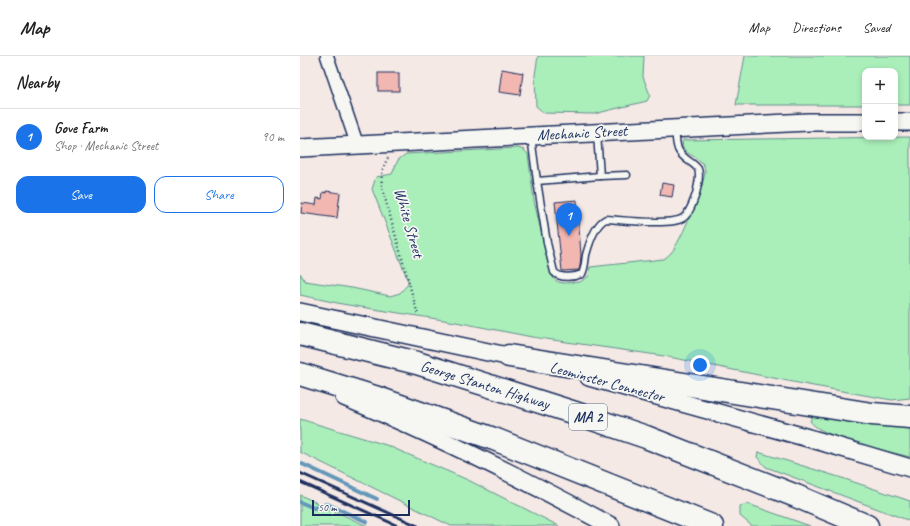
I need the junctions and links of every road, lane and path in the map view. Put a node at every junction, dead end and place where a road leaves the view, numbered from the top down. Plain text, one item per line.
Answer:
1 (327, 56) edge
2 (862, 122) edge
3 (898, 122) edge
4 (910, 122) edge
5 (675, 128) junction
6 (597, 132) junction
7 (531, 135) junction
8 (397, 142) junction
9 (357, 144) junction
10 (300, 148) edge
11 (627, 175) dead end
12 (600, 176) junction
13 (537, 181) junction
14 (300, 312) edge
15 (418, 315) dead end
16 (300, 334) edge
17 (509, 356) junction
18 (300, 374) edge
19 (300, 378) edge
20 (910, 417) edge
21 (910, 468) edge
22 (611, 526) edge
23 (712, 526) edge
24 (867, 526) edge

1 - 9 street
2 - 5 main road, Mechanic Street
3 - 4 main road
5 - 6 main road, Mechanic Street
5 - 13 lane
6 - 7 main road, Mechanic Street
6 - 12 lane
7 - 8 main road, Mechanic Street
7 - 13 lane
8 - 9 main road, Mechanic Street
8 - 15 path, White Street
9 - 10 main road, Mechanic Street
11 - 12 lane
12 - 13 lane
14 - 17 main road, Leominster Connector
16 - 24 highway, George Stanton Highway / MA 2
17 - 20 highway
17 - 21 main road, Leominster Connector
18 - 23 highway
19 - 22 main road

